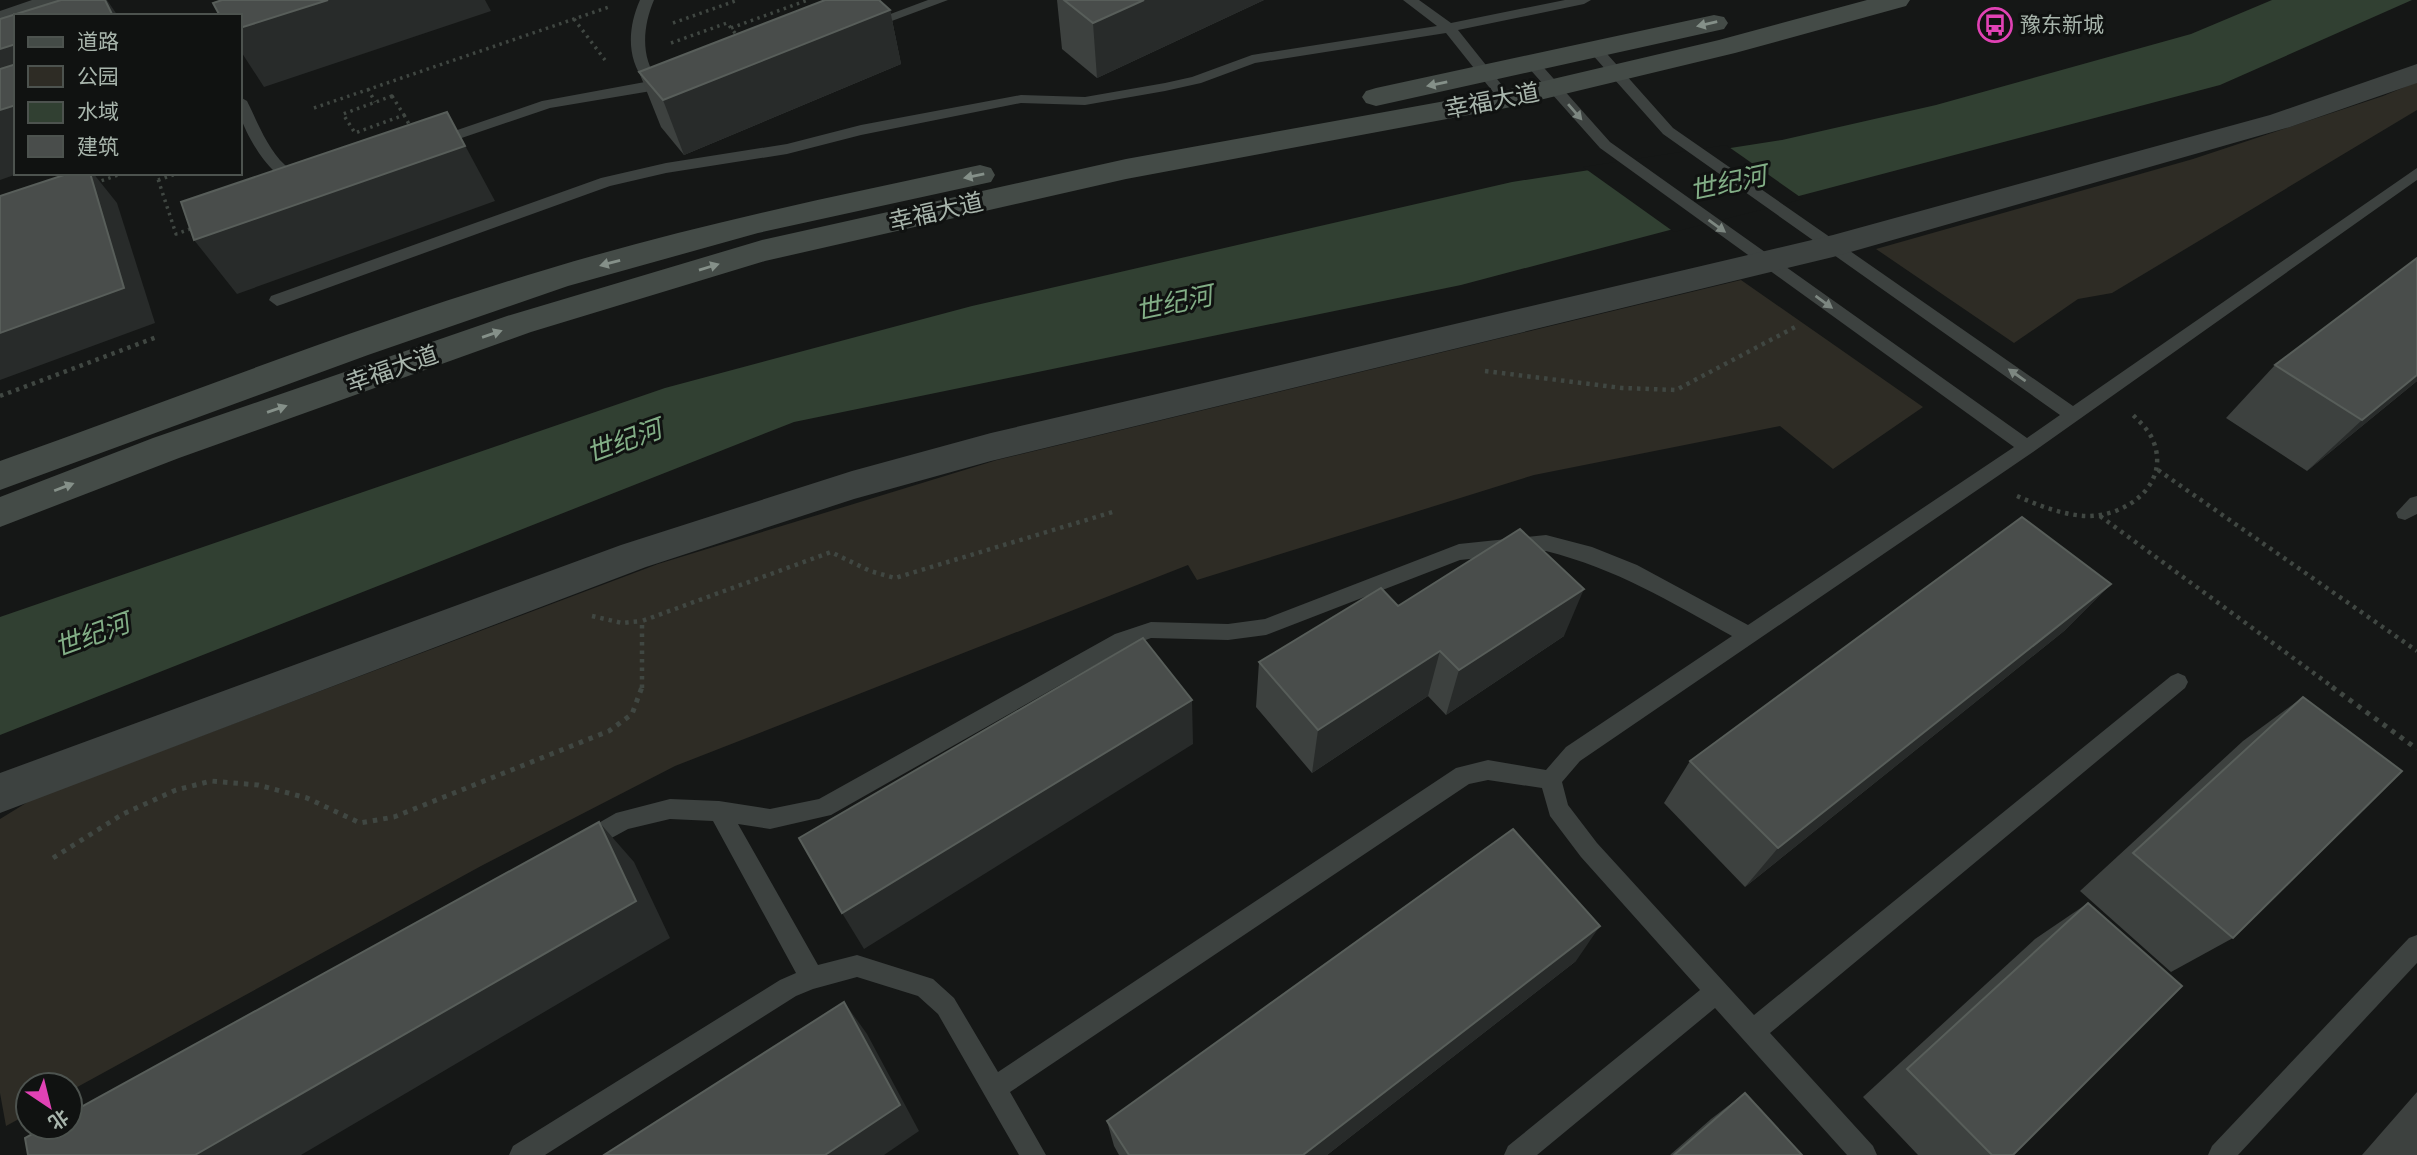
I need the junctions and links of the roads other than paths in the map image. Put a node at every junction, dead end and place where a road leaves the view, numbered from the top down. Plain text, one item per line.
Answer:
1 (58, 0) edge
2 (648, 0) edge
3 (941, 0) edge
4 (1410, 0) edge
5 (1584, 0) edge
6 (1797, 0) edge
7 (1897, 0) edge
8 (15, 14) edge
9 (1449, 28) junction
10 (851, 31) edge
11 (1595, 49) junction
12 (1532, 63) junction
13 (1488, 73) junction
14 (1616, 73) junction
15 (2417, 73) edge
16 (654, 85) junction
17 (682, 85) edge
18 (1554, 88) junction
19 (1506, 99) junction
20 (242, 105) edge
21 (418, 148) edge
22 (2417, 173) edge
23 (315, 184) edge
24 (1830, 244) junction
25 (1768, 262) junction
26 (277, 300) dead end
27 (2073, 415) junction
28 (2027, 447) junction
29 (0, 476) edge
30 (0, 512) edge
31 (1749, 635) junction
32 (2178, 682) dead end
33 (1551, 780) junction
34 (0, 793) edge
35 (719, 811) junction
36 (565, 855) edge
37 (2417, 946) edge
38 (812, 978) junction
39 (1716, 992) junction
40 (1753, 1031) junction
41 (995, 1088) junction
42 (522, 1155) edge
43 (1033, 1155) edge
44 (1517, 1155) edge
45 (1864, 1155) edge
46 (2221, 1155) edge

1 - 8 street
2 - 16 lane
3 - 10 lane
4 - 9 lane
5 - 9 lane
6 -> 11 main road, 幸福大道
7 - 14 main road, 幸福大道
9 - 13 lane
9 - 26 lane
11 - 12 main road, 幸福大道
11 - 14 lane
12 - 13 main road, 幸福大道
12 - 18 lane
13 - 19 lane
13 -> 29 main road, 幸福大道
14 - 18 main road, 幸福大道
14 - 24 lane
15 - 24 street
16 - 17 lane
16 - 21 lane
18 - 19 main road, 幸福大道
18 -> 25 lane
30 -> 19 main road, 幸福大道
20 - 23 lane
22 - 27 lane
24 - 25 street
27 -> 24 lane
25 -> 28 lane
25 - 34 street
27 - 28 lane
28 - 31 lane
31 - 33 lane
31 - 35 lane
32 - 40 lane
33 - 39 lane
33 - 41 lane
35 - 36 lane
35 - 38 lane
37 - 46 lane
38 - 41 lane
38 - 42 lane
39 - 40 lane
39 - 44 lane
40 - 45 lane
41 - 43 lane

